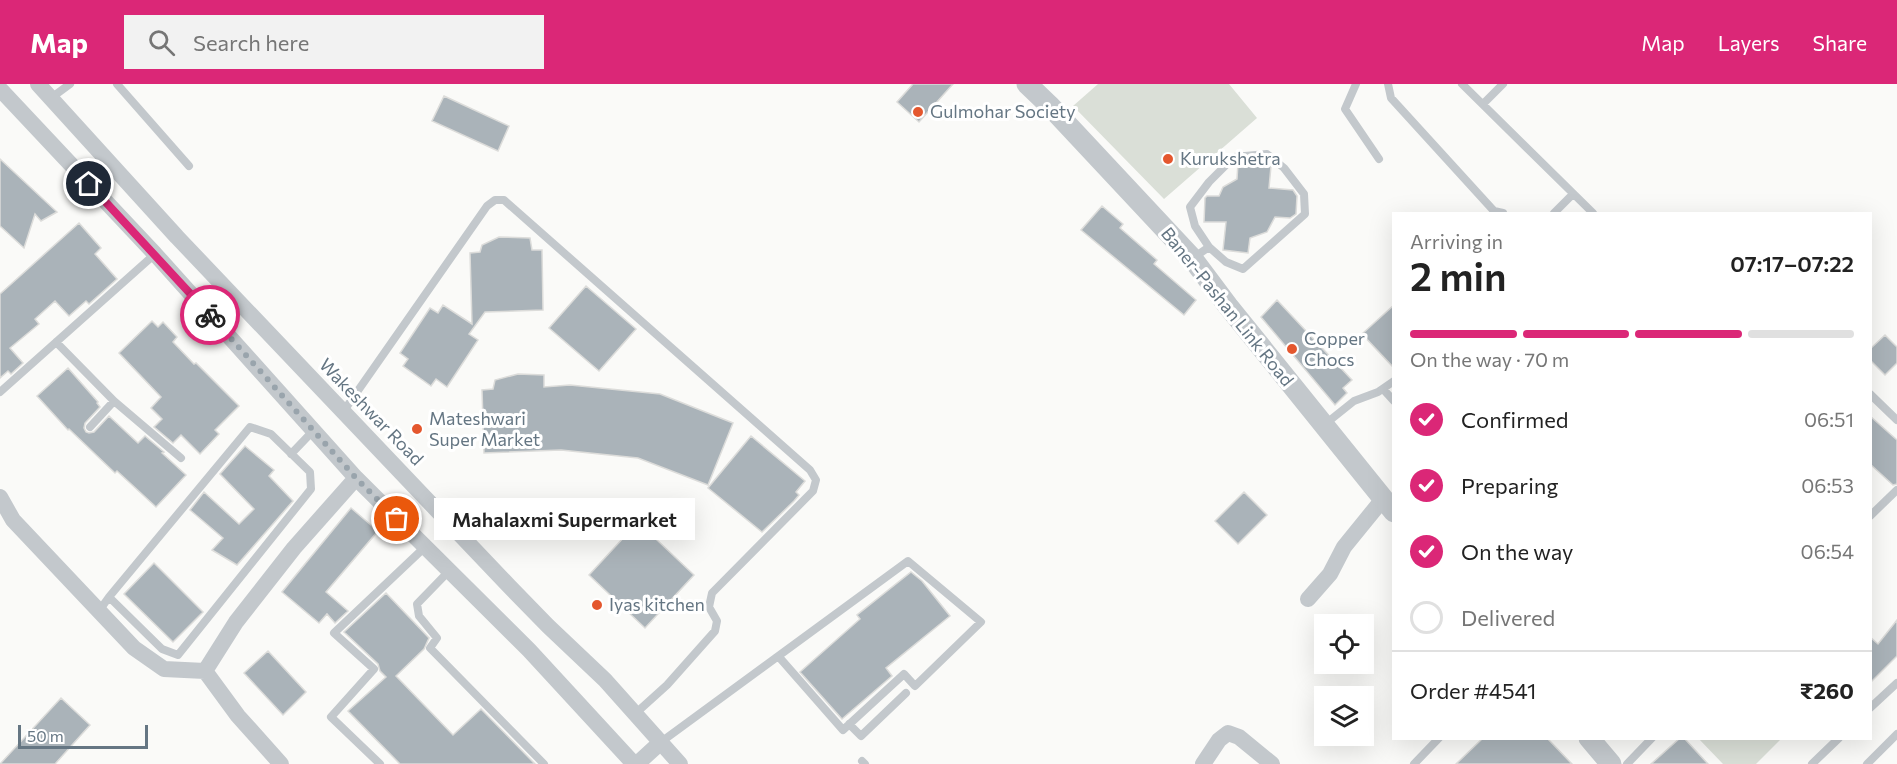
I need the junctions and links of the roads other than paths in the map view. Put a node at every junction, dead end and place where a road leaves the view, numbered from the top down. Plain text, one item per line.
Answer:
1 (38, 84) edge
2 (70, 84) edge
3 (117, 84) edge
4 (1027, 84) edge
5 (1356, 84) edge
6 (1388, 84) edge
7 (1462, 84) edge
8 (1503, 84) edge
9 (0, 89) edge
10 (51, 98) junction
11 (1483, 104) junction
12 (1379, 159) dead end
13 (189, 166) dead end
14 (1573, 194) junction
15 (1498, 212) edge
16 (1555, 212) edge
17 (1592, 212) edge
18 (1200, 253) junction
19 (155, 254) junction
20 (57, 342) junction
21 (1392, 382) edge
22 (1383, 389) junction
23 (0, 392) edge
24 (1872, 396) edge
25 (1392, 399) edge
26 (114, 401) junction
27 (343, 412) junction
28 (1897, 420) edge
29 (1323, 425) junction
30 (90, 427) dead end
31 (313, 431) junction
32 (291, 453) junction
33 (181, 458) dead end
34 (356, 478) junction
35 (1897, 490) edge
36 (0, 497) edge
37 (1388, 506) edge
38 (1872, 514) edge
39 (425, 547) junction
40 (449, 571) junction
41 (109, 597) junction
42 (1308, 599) dead end
43 (99, 611) junction
44 (780, 657) junction
45 (205, 671) junction
46 (1897, 682) edge
47 (906, 693) dead end
48 (1872, 706) edge
49 (636, 713) junction
50 (849, 724) junction
51 (1897, 734) edge
52 (1437, 740) edge
53 (1591, 740) edge
54 (1650, 740) edge
55 (1837, 740) edge
56 (661, 742) junction
57 (281, 764) edge
58 (380, 764) edge
59 (544, 764) edge
60 (635, 764) edge
61 (680, 764) edge
62 (1203, 764) edge
63 (1272, 764) edge
64 (1414, 764) edge
65 (1611, 764) edge
66 (1627, 764) edge
67 (1812, 764) edge
68 (1867, 764) edge

1 - 10 street, Wakeshwar Road
2 - 10 lane
3 - 13 lane
4 - 18 street, Baner-Pashan Link Road
5 - 12 lane
6 - 15 lane
7 - 11 lane
8 - 11 lane
9 - 19 street
10 - 27 street, Wakeshwar Road
11 - 14 lane
14 - 16 lane
14 - 17 lane
18 - 18 lane
18 - 29 street, Baner-Pashan Link Road
19 - 20 lane
19 - 31 street
20 - 23 lane
20 - 26 lane
21 - 22 lane
22 - 25 lane
22 - 29 lane
24 - 28 lane
26 - 30 lane
26 - 33 lane
27 - 49 street, Wakeshwar Road
27 - 49 lane
29 - 37 street, Baner-Pashan Link Road
31 - 32 lane
31 - 34 street
32 - 41 lane
32 - 41 lane
34 - 39 street
34 - 45 street
35 - 38 lane
36 - 43 street
37 - 42 street
39 - 40 street
39 - 58 lane
40 - 59 lane
40 - 60 street
41 - 43 lane
43 - 45 street
44 - 50 lane
44 - 50 lane
44 - 56 lane
45 - 57 street
46 - 48 lane
47 - 50 lane
49 - 56 street, Wakeshwar Road
51 - 68 lane
52 - 64 lane
53 - 65 street
54 - 66 lane
55 - 67 lane
56 - 60 street
56 - 61 street, Wakeshwar Road
62 - 63 street

